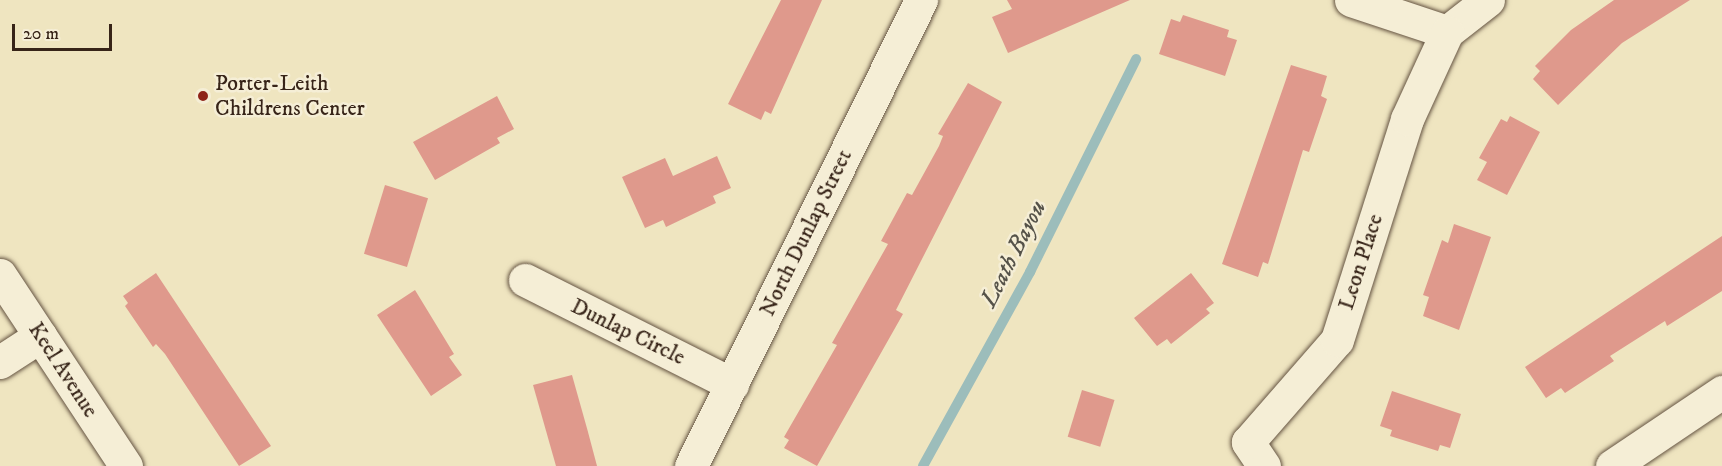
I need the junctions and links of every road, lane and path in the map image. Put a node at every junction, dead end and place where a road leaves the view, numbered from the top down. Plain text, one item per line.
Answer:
1 (921, 0) edge
2 (1351, 0) edge
3 (1488, 0) edge
4 (1447, 32) junction
5 (0, 275) edge
6 (525, 280) dead end
7 (40, 336) junction
8 (0, 362) edge
9 (732, 384) junction
10 (1722, 393) edge
11 (126, 466) edge
12 (691, 466) edge
13 (1264, 466) edge
14 (1612, 466) edge

1 - 9 street, North Dunlap Street
2 - 4 street
3 - 4 street
4 - 13 street, Leon Place
5 - 7 street, Keel Avenue
6 - 9 street, Dunlap Circle
7 - 8 street
7 - 11 street, Keel Avenue
9 - 12 street, North Dunlap Street
10 - 14 street

